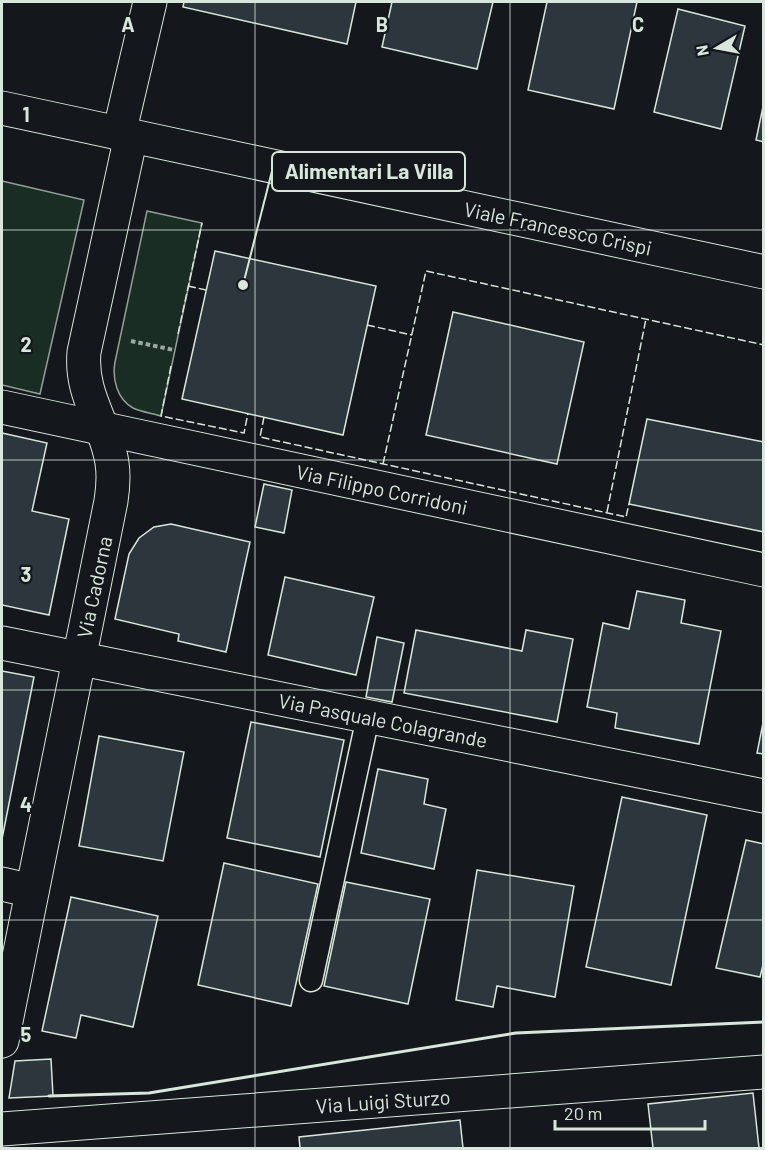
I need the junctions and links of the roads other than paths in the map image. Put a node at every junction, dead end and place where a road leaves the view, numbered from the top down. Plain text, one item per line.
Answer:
1 (150, 2) edge
2 (2, 108) edge
3 (125, 135) junction
4 (764, 272) edge
5 (2, 407) edge
6 (102, 428) junction
7 (764, 570) edge
8 (2, 643) edge
9 (79, 659) junction
10 (368, 717) junction
11 (764, 796) edge
12 (17, 887) edge
13 (311, 980) dead end
14 (2, 1041) edge
15 (764, 1072) edge
16 (2, 1129) edge

1 - 3 street, Via Cadorna
2 - 3 street, Viale Francesco Crispi
3 - 4 street, Viale Francesco Crispi
3 - 6 street, Via Cadorna
5 - 6 street, Via Filippo Corridoni
6 - 7 street, Via Filippo Corridoni
6 - 9 street, Via Cadorna
8 - 9 street, Via Pasquale Colagrande
9 - 10 street, Via Pasquale Colagrande
9 - 12 street, Via Cadorna
10 - 11 street, Via Pasquale Colagrande
10 - 13 lane
12 - 14 street, Via Cadorna
15 - 16 street, Via Luigi Sturzo

